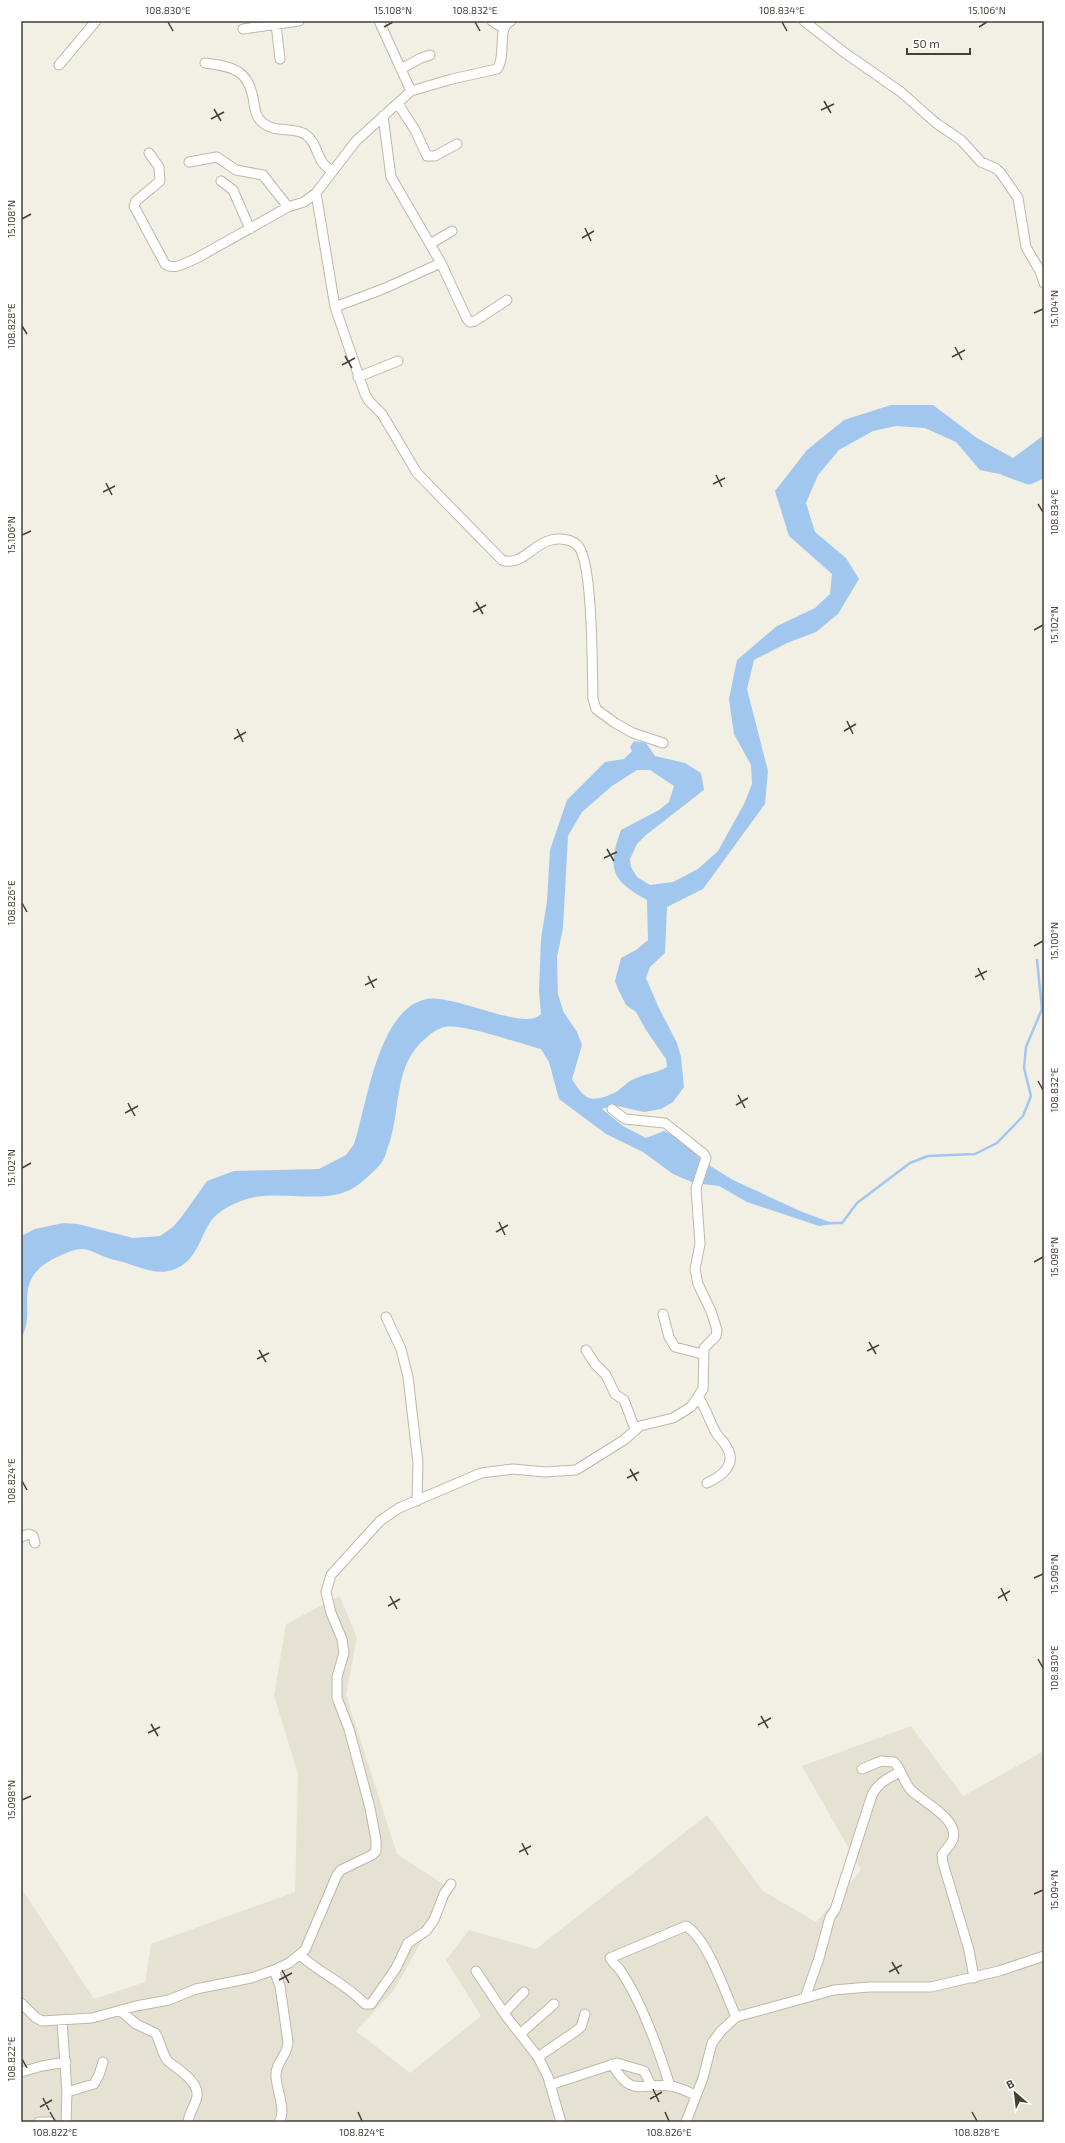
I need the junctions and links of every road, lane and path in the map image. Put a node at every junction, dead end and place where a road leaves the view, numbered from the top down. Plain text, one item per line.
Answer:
1 (96, 21) edge
2 (299, 21) edge
3 (379, 21) edge
4 (492, 21) edge
5 (511, 21) edge
6 (804, 21) edge
7 (276, 24) junction
8 (503, 28) junction
9 (243, 29) dead end
10 (430, 55) dead end
11 (280, 59) dead end
12 (205, 63) dead end
13 (59, 65) dead end
14 (401, 69) junction
15 (411, 91) junction
16 (398, 104) junction
17 (383, 116) junction
18 (457, 144) dead end
19 (149, 153) dead end
20 (189, 162) dead end
21 (332, 171) junction
22 (221, 181) dead end
23 (316, 193) junction
24 (288, 207) junction
25 (250, 229) junction
26 (452, 231) dead end
27 (430, 244) junction
28 (441, 263) junction
29 (1044, 283) edge
30 (507, 300) dead end
31 (336, 307) junction
32 (398, 361) dead end
33 (358, 377) junction
34 (663, 743) dead end
35 (612, 1109) dead end
36 (663, 1314) dead end
37 (386, 1317) dead end
38 (586, 1350) dead end
39 (702, 1354) junction
40 (698, 1397) junction
41 (635, 1429) junction
42 (707, 1483) dead end
43 (417, 1501) junction
44 (21, 1537) edge
45 (35, 1543) dead end
46 (862, 1769) dead end
47 (900, 1772) junction
48 (450, 1884) dead end
49 (300, 1955) junction
50 (1044, 1956) edge
51 (274, 1970) junction
52 (476, 1971) dead end
53 (974, 1978) junction
54 (524, 1992) dead end
55 (805, 1998) junction
56 (21, 2003) edge
57 (554, 2004) dead end
58 (122, 2011) junction
59 (504, 2013) junction
60 (585, 2014) dead end
61 (736, 2017) junction
62 (62, 2021) junction
63 (520, 2034) junction
64 (538, 2057) junction
65 (66, 2062) junction
66 (103, 2062) dead end
67 (612, 2064) junction
68 (21, 2072) edge
69 (550, 2085) junction
70 (670, 2086) junction
71 (652, 2087) junction
72 (67, 2092) junction
73 (695, 2095) junction
74 (39, 2122) edge
75 (51, 2122) edge
76 (66, 2122) edge
77 (188, 2122) edge
78 (279, 2122) edge
79 (561, 2122) edge
80 (686, 2122) edge

1 - 13 street
2 - 7 street
3 - 14 street
4 - 8 street
5 - 8 street
6 - 29 street
7 - 9 street
7 - 11 street
8 - 15 street
10 - 14 street
12 - 21 street
14 - 15 street
15 - 16 street
16 - 17 street
16 - 18 street
17 - 21 street
17 - 27 street
19 - 25 street
20 - 24 street
21 - 23 street
22 - 25 street
23 - 24 street
23 - 31 street
24 - 25 street
26 - 27 street
27 - 28 street
28 - 30 street
28 - 31 street
31 - 33 street
32 - 33 street
33 - 34 street
35 - 39 street
36 - 39 street
37 - 43 street
38 - 41 street
39 - 40 street
40 - 41 street
40 - 42 street
41 - 43 street
43 - 49 street
44 - 45 street
46 - 47 street
47 - 53 street
47 - 55 street
48 - 49 street
49 - 51 street
50 - 53 street
51 - 58 street
51 - 78 street
52 - 59 street
53 - 55 street
54 - 59 street
55 - 61 street
56 - 62 street
57 - 63 street
58 - 62 street
58 - 77 street
59 - 63 street
60 - 64 street
61 - 70 street
61 - 73 street
62 - 65 street
63 - 64 street
64 - 69 street
65 - 68 street
65 - 72 street
66 - 72 street
67 - 69 street
67 - 71 street
67 - 71 street
69 - 79 street
70 - 71 street
70 - 73 street
72 - 76 street
73 - 80 street
74 - 75 street

